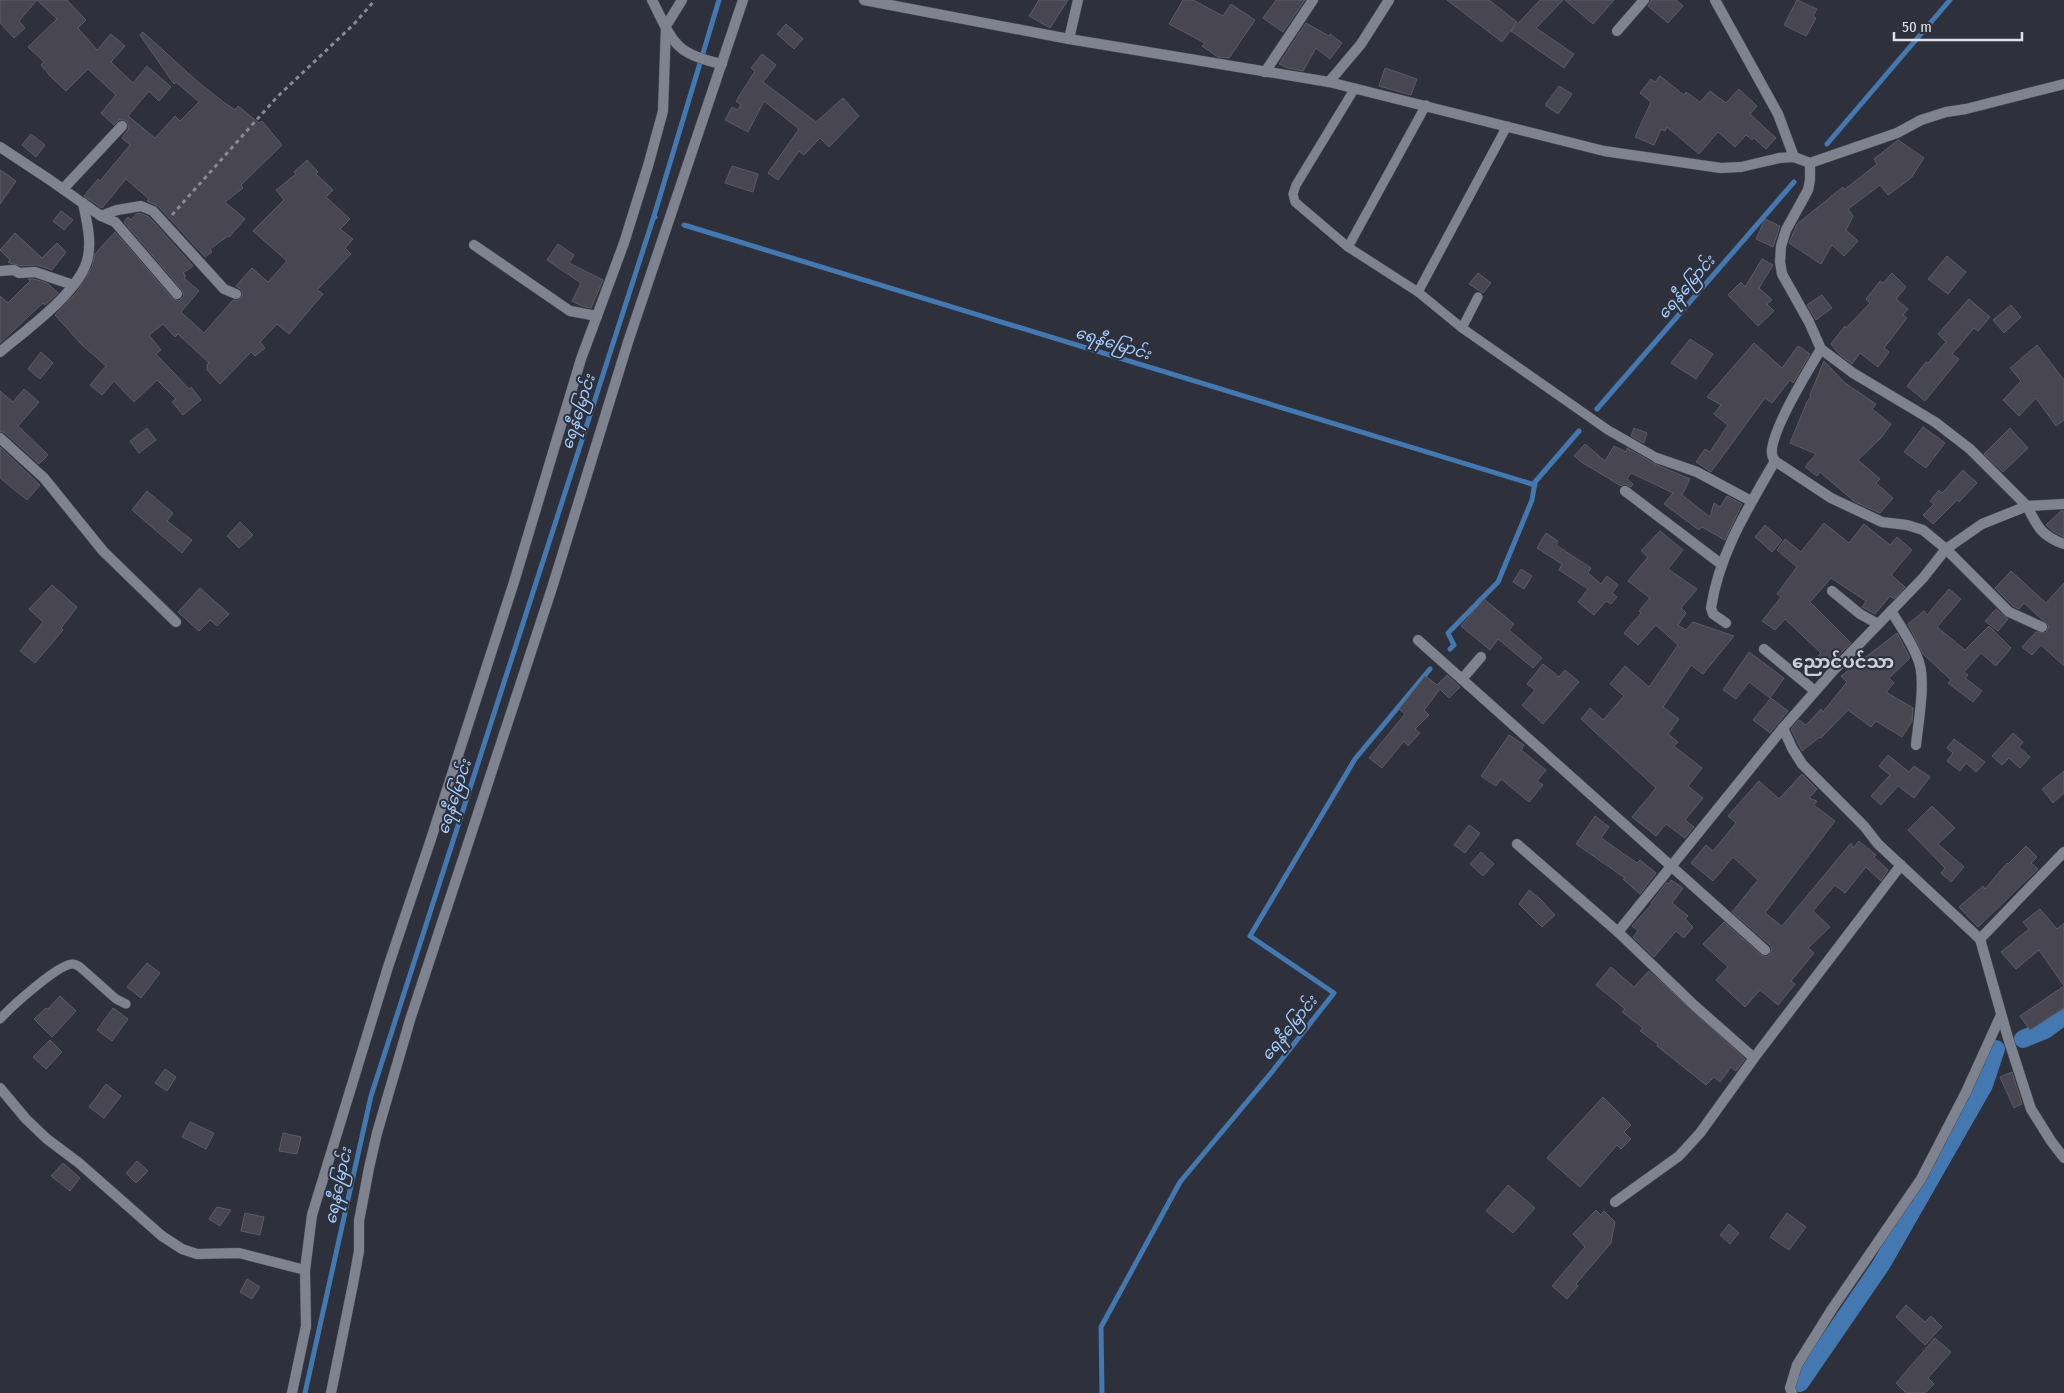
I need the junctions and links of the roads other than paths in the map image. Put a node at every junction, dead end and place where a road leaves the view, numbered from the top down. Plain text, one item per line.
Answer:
1 (652, 0) edge
2 (682, 0) edge
3 (743, 0) edge
4 (864, 0) edge
5 (1078, 0) edge
6 (1313, 0) edge
7 (1389, 0) edge
8 (1644, 0) edge
9 (1715, 0) edge
10 (666, 26) junction
11 (1617, 31) dead end
12 (1070, 39) junction
13 (722, 64) junction
14 (1265, 72) junction
15 (1329, 82) junction
16 (2064, 84) edge
17 (1355, 88) junction
18 (1426, 105) junction
19 (122, 126) dead end
20 (1507, 126) junction
21 (0, 147) edge
22 (1794, 157) junction
23 (1810, 163) junction
24 (63, 189) junction
25 (83, 203) junction
26 (101, 216) junction
27 (474, 245) dead end
28 (1348, 247) junction
29 (0, 271) edge
30 (73, 285) junction
31 (1418, 292) junction
32 (177, 294) dead end
33 (236, 294) dead end
34 (1478, 297) dead end
35 (597, 316) junction
36 (1462, 328) junction
37 (1821, 349) junction
38 (0, 352) edge
39 (0, 438) edge
40 (1657, 458) joint
41 (1775, 462) junction
42 (1625, 491) dead end
43 (1751, 501) junction
44 (2064, 504) edge
45 (2027, 506) junction
46 (2064, 544) edge
47 (1946, 549) junction
48 (1721, 564) junction
49 (1832, 591) dead end
50 (1891, 611) junction
51 (176, 622) dead end
52 (1726, 623) dead end
53 (1878, 624) junction
54 (2042, 628) dead end
55 (1418, 640) dead end
56 (1764, 649) dead end
57 (1481, 657) dead end
58 (1462, 679) junction
59 (1815, 691) junction
60 (1783, 728) junction
61 (1916, 745) dead end
62 (1517, 844) dead end
63 (2064, 852) edge
64 (1901, 865) junction
65 (1670, 866) junction
66 (1618, 932) junction
67 (1980, 939) junction
68 (1765, 950) dead end
69 (126, 1004) dead end
70 (2001, 1015) junction
71 (0, 1019) edge
72 (1754, 1058) junction
73 (0, 1088) edge
74 (2064, 1158) edge
75 (1615, 1202) dead end
76 (305, 1270) junction
77 (292, 1393) edge
78 (331, 1393) edge
79 (1792, 1393) edge

1 - 10 street
2 - 10 street
3 - 13 street
4 - 12 street
5 - 12 street
6 - 14 street
7 - 15 street
8 - 11 street
9 - 22 street
10 - 13 street
10 - 35 street
12 - 14 street
13 - 78 street
14 - 15 street
15 - 17 street
16 - 23 street
17 - 18 street
17 - 28 lane
18 - 20 street
18 - 28 lane
19 - 24 street
20 - 22 street
20 - 31 lane
21 - 24 street
22 - 23 street
23 - 37 street
24 - 25 street
25 - 26 street
25 - 30 street
26 - 32 street
26 - 33 street
27 - 35 street
28 - 31 lane
29 - 30 street
30 - 38 street
31 - 36 lane
34 - 36 lane
35 - 76 street
36 - 40 lane
37 - 41 street
37 - 45 street
39 - 51 street
40 - 43 street
41 - 43 street
41 - 47 street
42 - 48 street
43 - 48 street
44 - 45 street
45 - 46 street
45 - 47 street
47 - 50 street
47 - 54 street
48 - 52 street
49 - 53 street
50 - 53 street
50 - 61 street
53 - 59 street
55 - 58 street
56 - 59 street
57 - 58 street
58 - 65 street
59 - 60 street
60 - 64 street
60 - 65 street
62 - 66 street
63 - 67 street
64 - 67 street
64 - 72 street
65 - 66 street
65 - 68 street
66 - 72 street
67 - 70 street
69 - 71 lane
70 - 74 street
70 - 79 street
72 - 75 street
73 - 76 street
76 - 77 street

